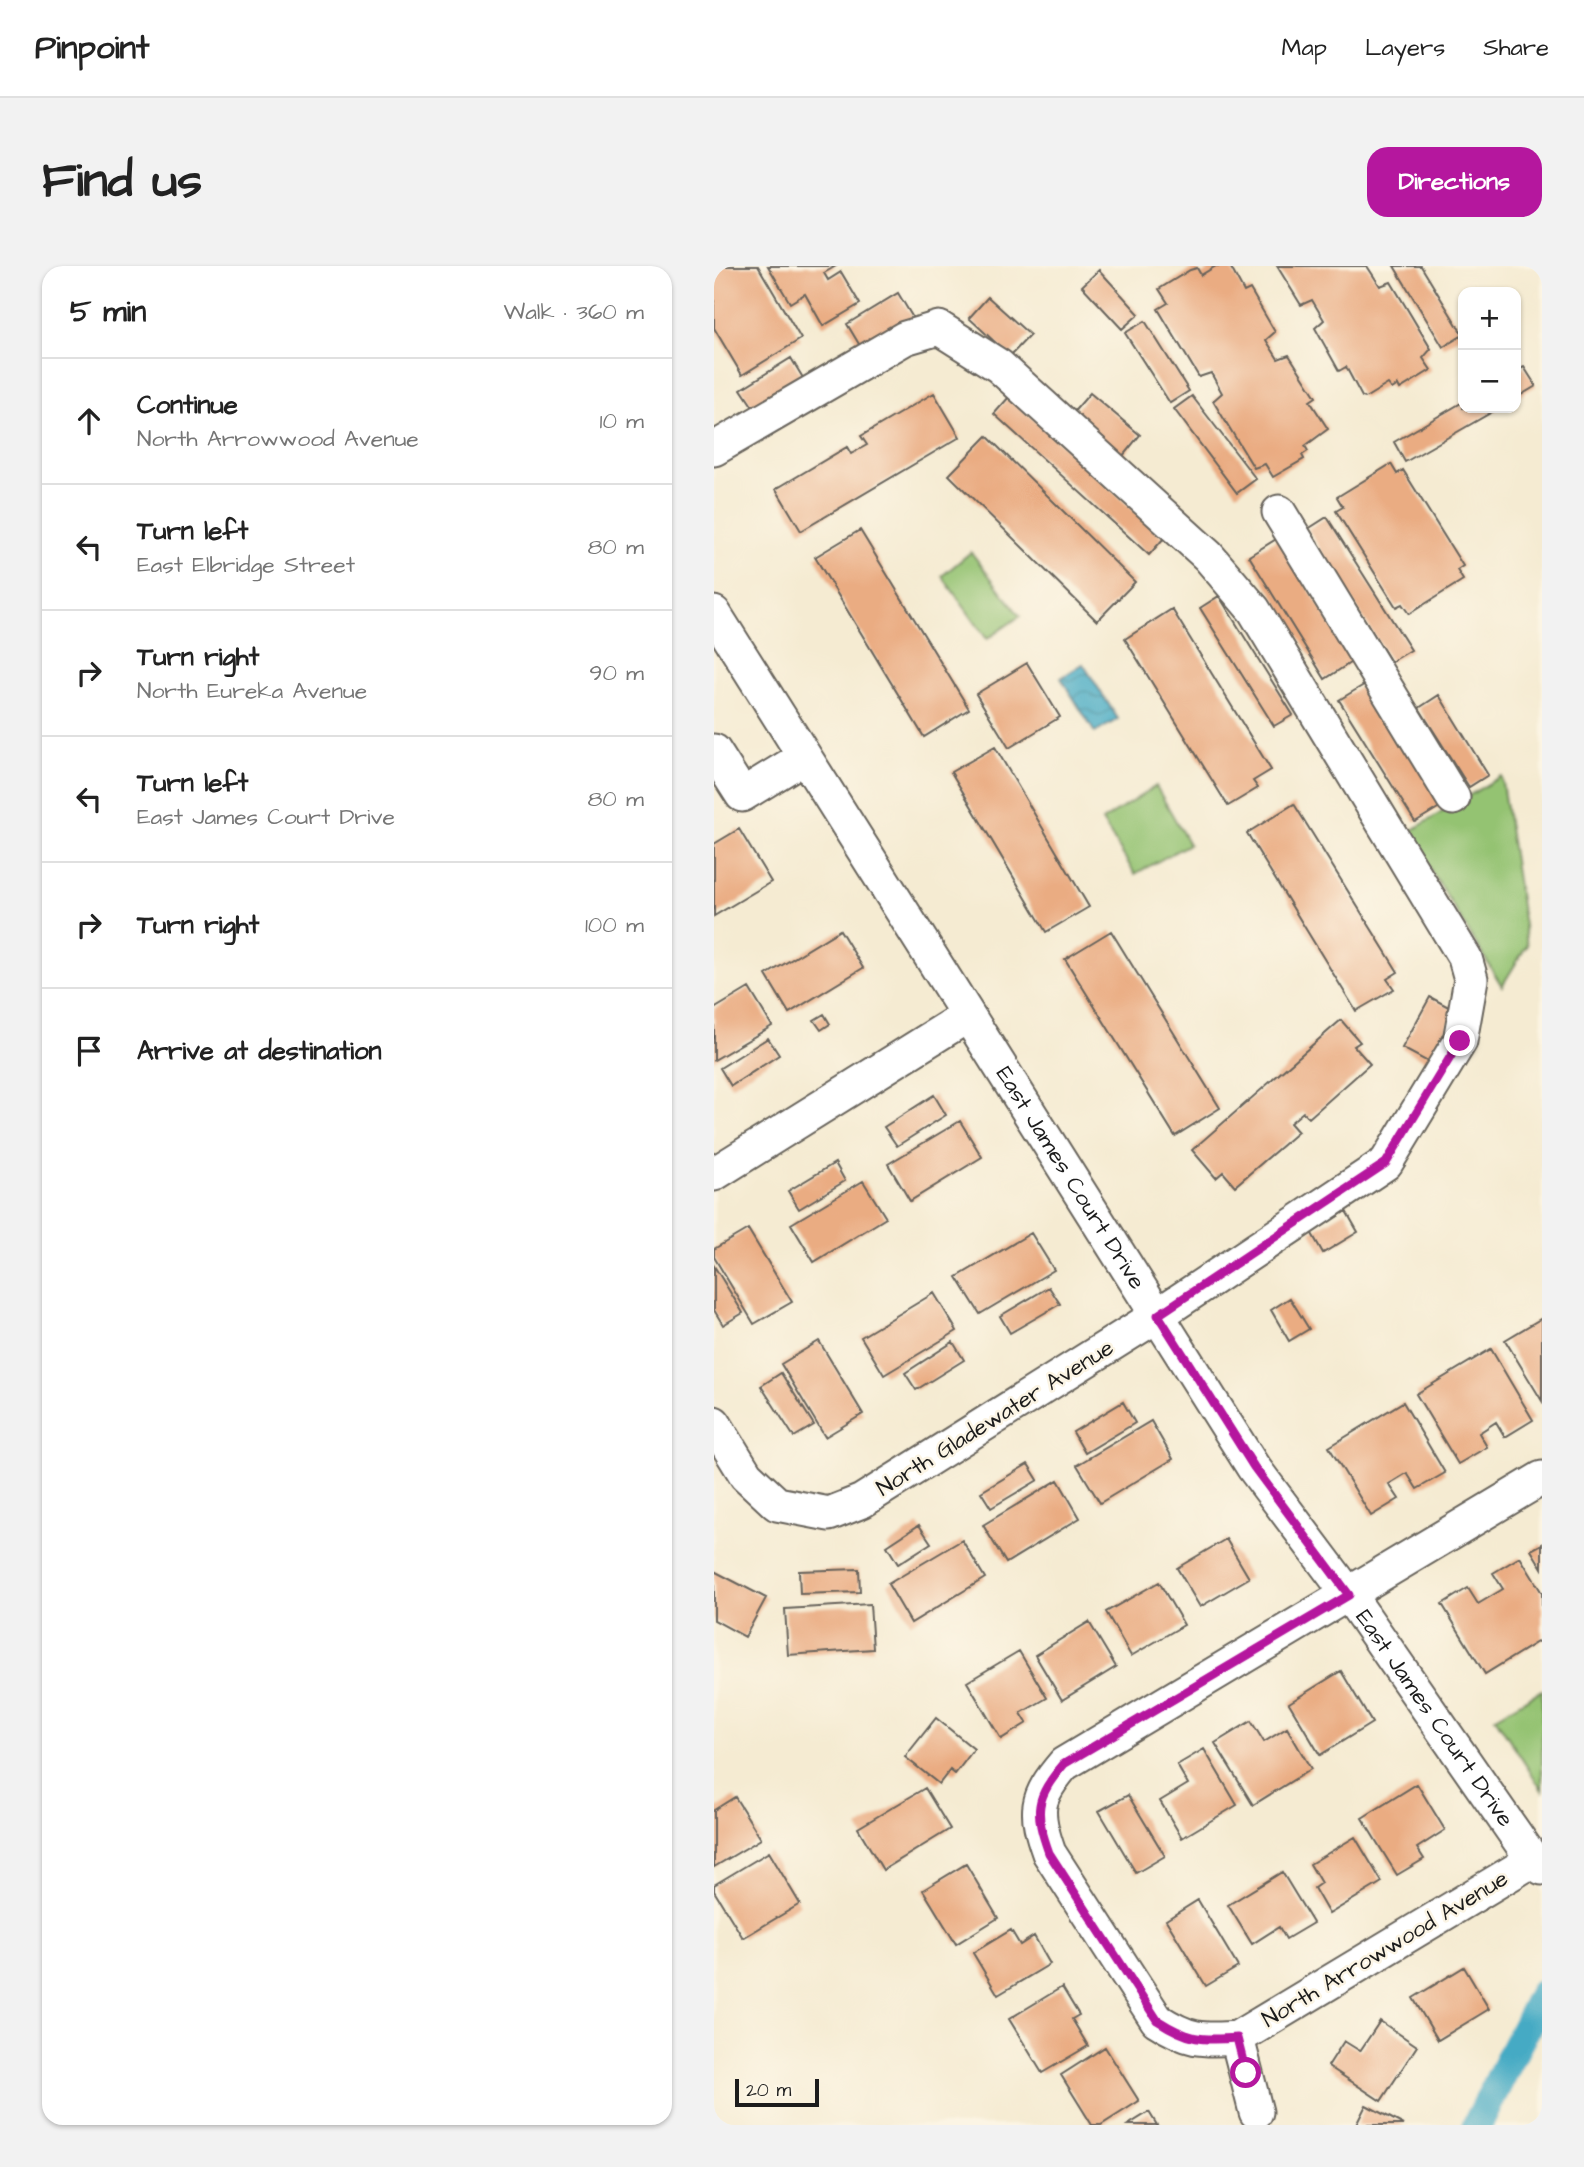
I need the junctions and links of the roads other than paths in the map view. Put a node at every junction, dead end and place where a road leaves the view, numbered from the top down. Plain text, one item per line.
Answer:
1 (714, 449) edge
2 (1279, 512) dead end
3 (714, 612) edge
4 (714, 751) edge
5 (804, 757) junction
6 (1454, 798) dead end
7 (967, 1016) junction
8 (714, 1174) edge
9 (1158, 1315) junction
10 (714, 1423) edge
11 (1542, 1478) edge
12 (1349, 1595) junction
13 (1537, 1864) edge
14 (1237, 2038) junction
15 (1256, 2112) dead end

1 - 9 street, North Gladewater Avenue
2 - 6 street
3 - 5 street, East James Court Drive
4 - 5 street
5 - 7 street, East James Court Drive
7 - 8 street
7 - 9 street, East James Court Drive
9 - 10 street, North Gladewater Avenue
9 - 12 street, East James Court Drive
11 - 12 street
12 - 13 street, East James Court Drive
12 - 14 street, North Arrowwood Avenue
13 - 14 street, North Arrowwood Avenue
14 - 15 street, North Arrowwood Avenue

